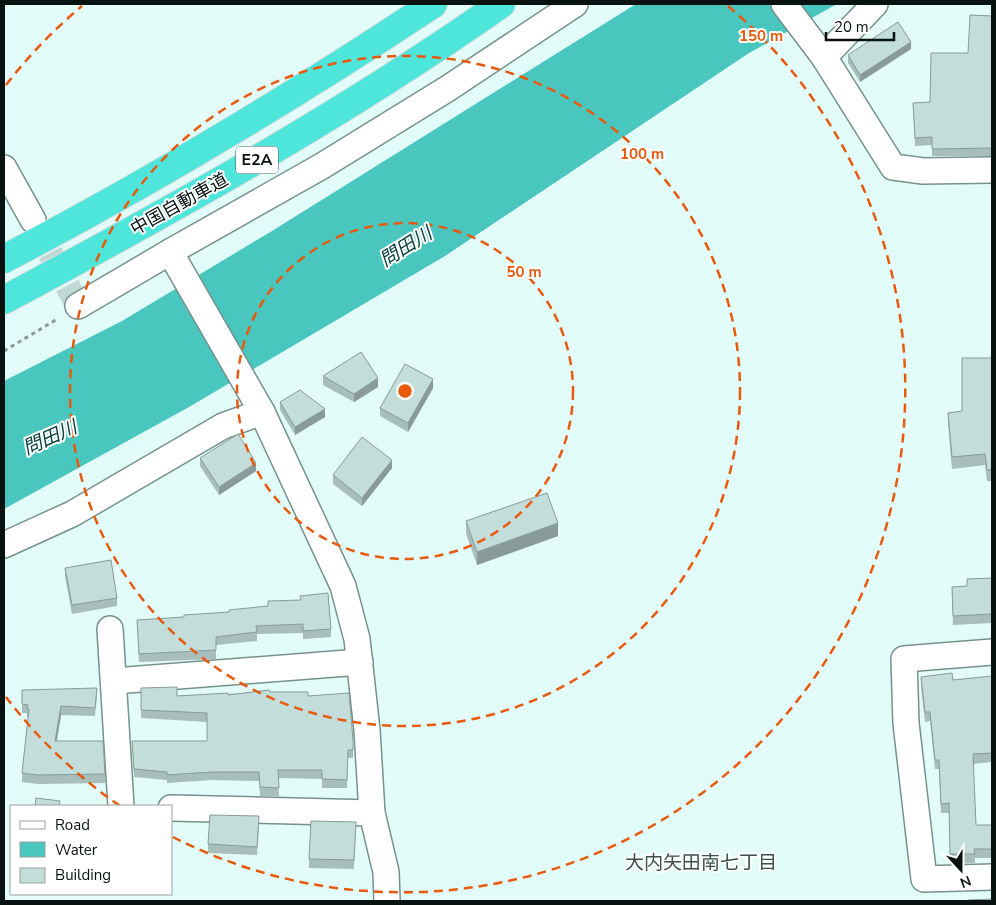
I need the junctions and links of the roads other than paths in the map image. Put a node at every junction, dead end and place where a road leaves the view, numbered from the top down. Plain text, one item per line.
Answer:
1 (433, 4) edge
2 (502, 4) edge
3 (575, 4) edge
4 (784, 4) edge
5 (875, 4) edge
6 (817, 49) junction
7 (4, 168) edge
8 (992, 170) edge
9 (33, 220) tunnel mouth
10 (4, 259) edge
11 (176, 261) junction
12 (4, 300) edge
13 (78, 306) road end
14 (262, 412) junction
15 (4, 545) edge
16 (110, 629) dead end
17 (992, 652) edge
18 (360, 662) junction
19 (114, 681) junction
20 (121, 805) edge
21 (172, 808) edge
22 (372, 813) junction
23 (992, 877) edge
24 (387, 901) edge

1 - 10 highway, 中国自動車道 / E2A
2 - 12 highway, 中国自動車道 / E2A
3 - 11 street
4 - 6 street
5 - 6 street
6 - 8 street
7 - 9 street
11 - 13 street
11 - 14 street
14 - 15 street
14 - 18 street
16 - 19 street
17 - 23 street
18 - 19 street
18 - 22 street
19 - 20 street
21 - 22 street
22 - 24 street

